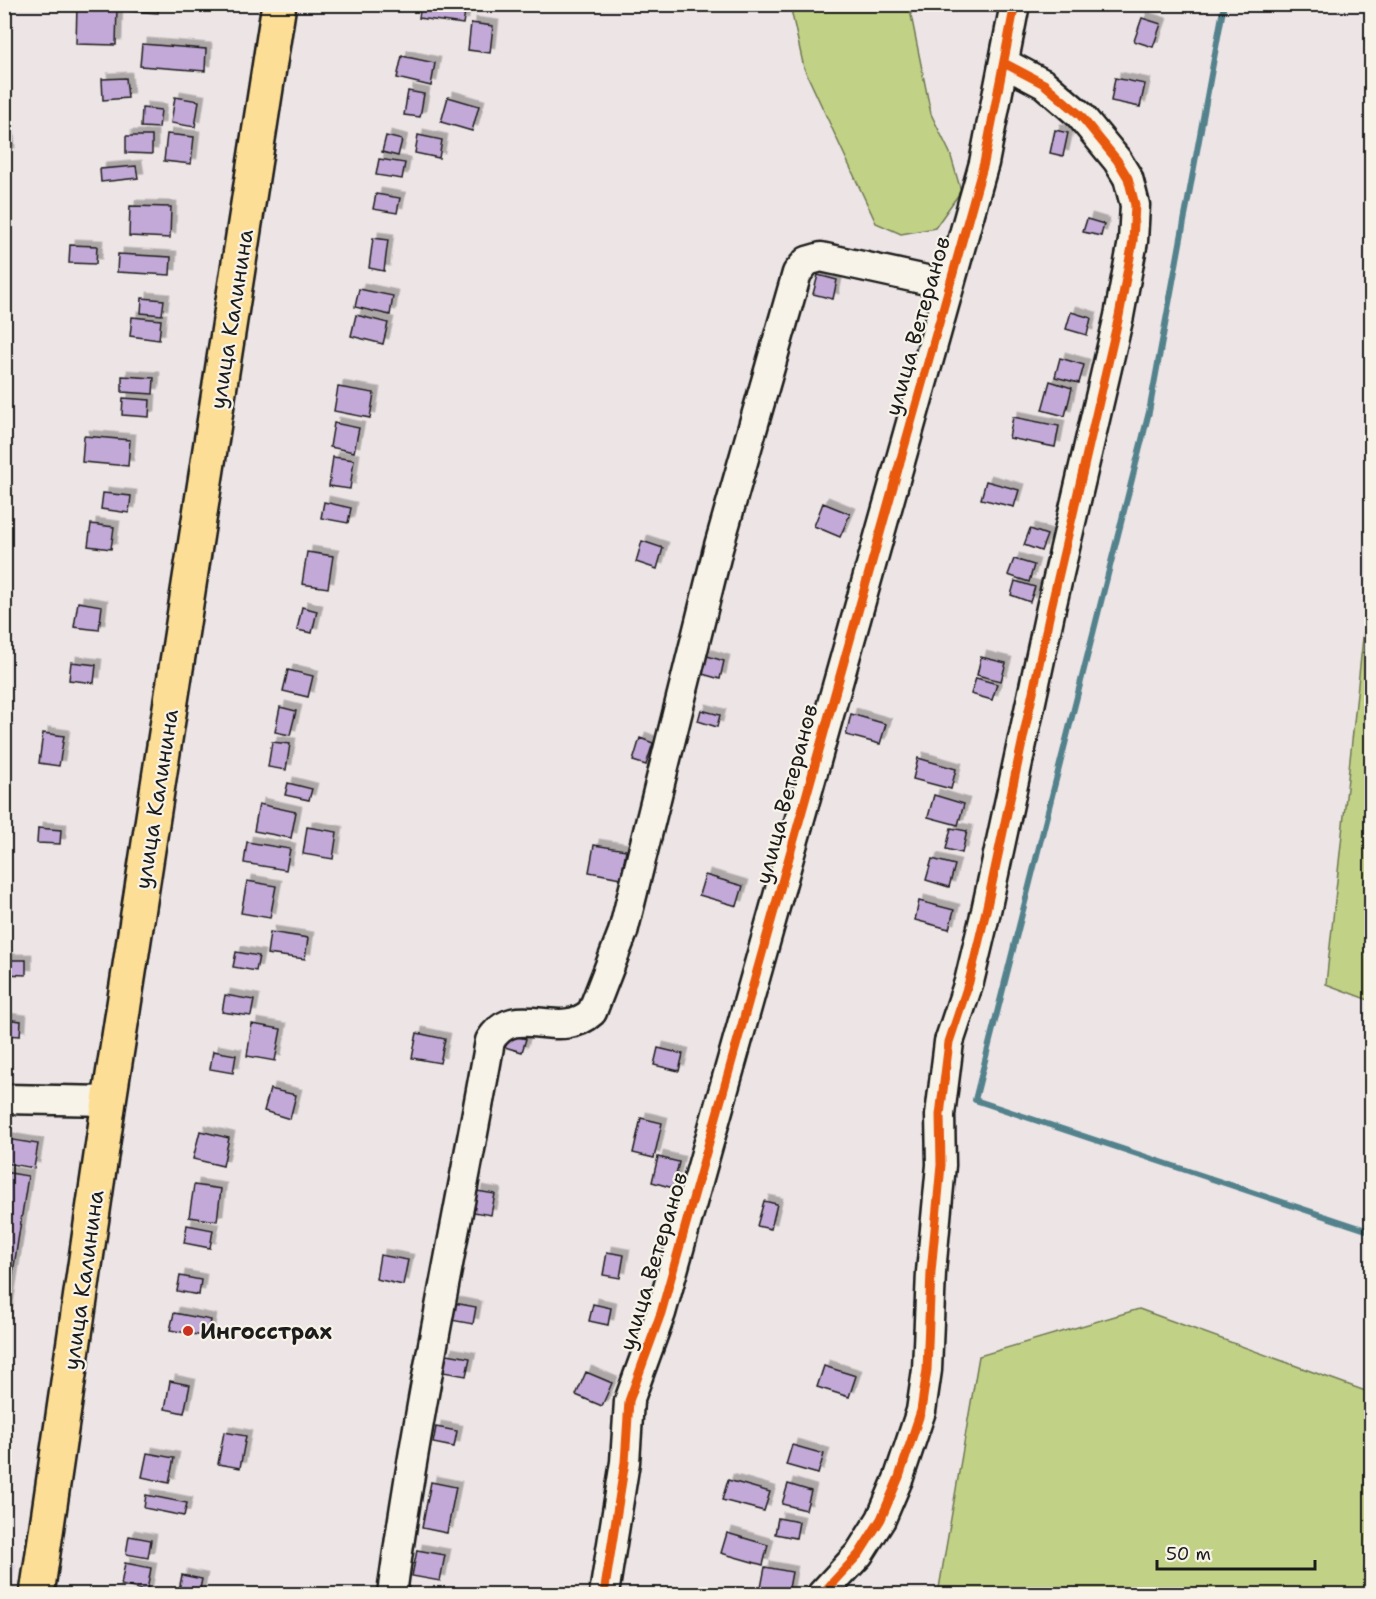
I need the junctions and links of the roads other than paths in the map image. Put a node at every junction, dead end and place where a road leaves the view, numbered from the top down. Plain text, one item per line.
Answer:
1 (279, 4) edge
2 (1015, 4) edge
3 (1004, 63) junction
4 (949, 285) junction
5 (4, 1099) edge
6 (110, 1101) junction
7 (37, 1594) edge
8 (392, 1594) edge
9 (604, 1594) edge
10 (822, 1594) edge

1 - 6 main road, улица Калинина
2 - 3 street, улица Ветеранов
3 - 4 street, улица Ветеранов
3 - 10 street
4 - 8 street
4 - 9 street, улица Ветеранов
5 - 6 street
6 - 7 main road, улица Калинина

